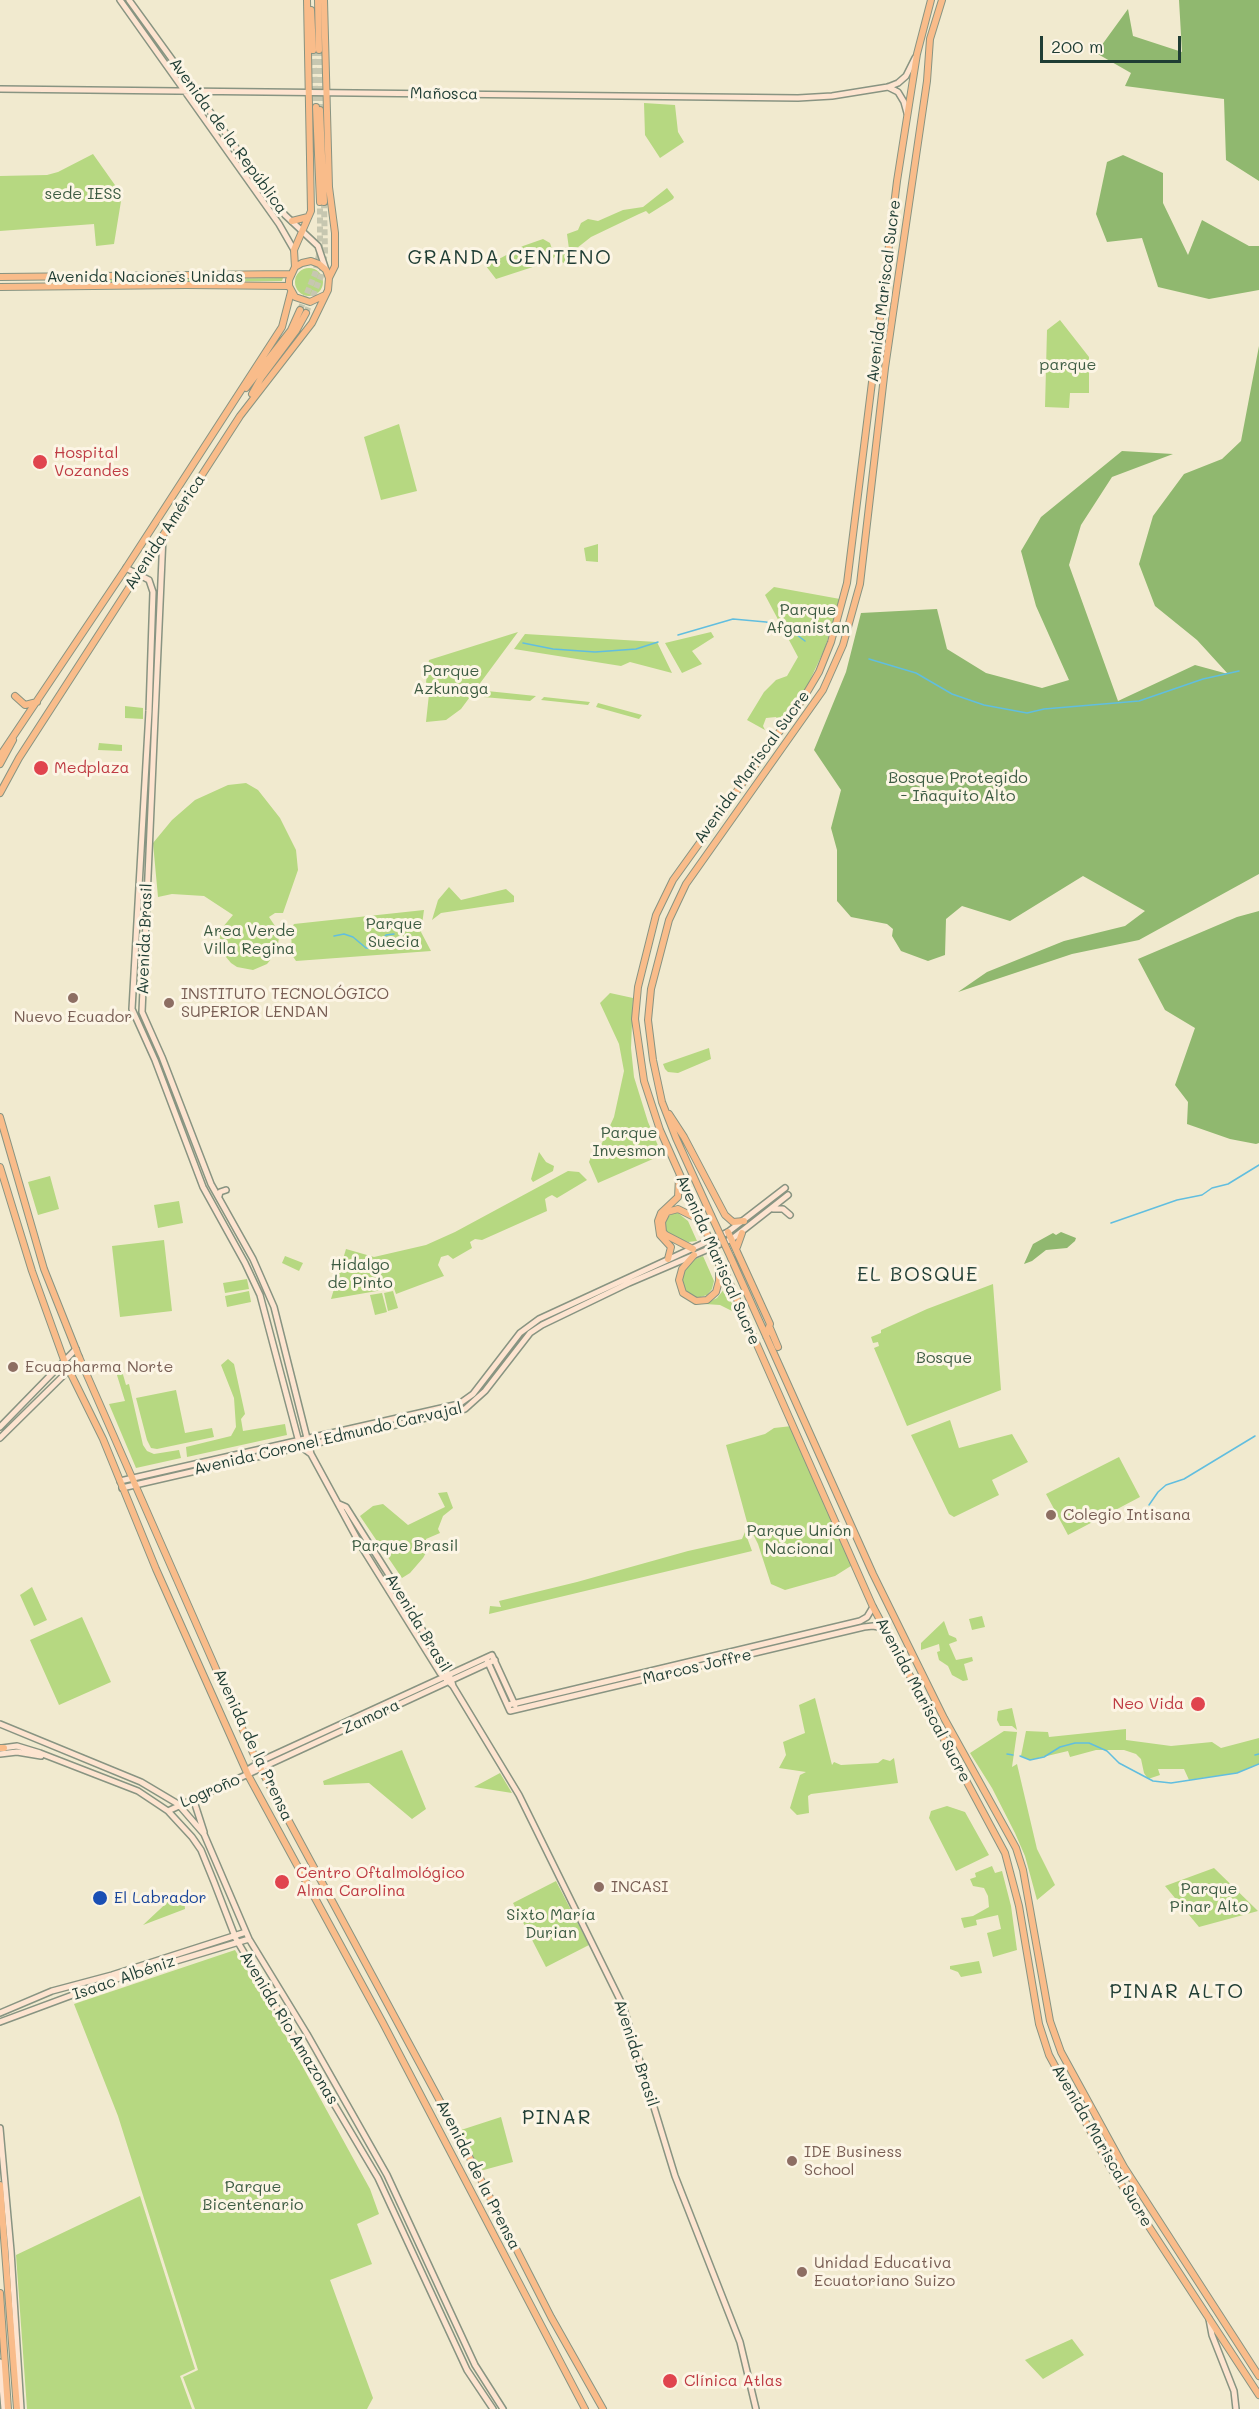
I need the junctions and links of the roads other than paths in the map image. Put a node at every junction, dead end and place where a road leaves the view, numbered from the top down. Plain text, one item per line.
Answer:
1 (120, 0) edge
2 (129, 0) edge
3 (315, 0) edge
4 (931, 0) edge
5 (942, 0) edge
6 (316, 50) tunnel mouth
7 (917, 54) junction
8 (888, 87) junction
9 (0, 89) edge
10 (184, 91) junction
11 (196, 91) junction
12 (309, 93) junction
13 (325, 93) junction
14 (318, 107) tunnel mouth
15 (908, 118) junction
16 (322, 202) tunnel mouth
17 (309, 217) junction
18 (292, 221) junction
19 (303, 232) junction
20 (294, 250) junction
21 (295, 267) junction
22 (326, 270) junction
23 (290, 274) junction
24 (0, 277) edge
25 (330, 278) junction
26 (0, 287) edge
27 (290, 289) junction
28 (325, 295) junction
29 (303, 311) tunnel mouth
30 (260, 375) junction
31 (228, 409) junction
32 (240, 416) junction
33 (163, 536) junction
34 (126, 568) junction
35 (142, 574) junction
36 (15, 696) dead end
37 (37, 701) junction
38 (16, 734) junction
39 (0, 756) edge
40 (0, 764) edge
41 (10, 774) junction
42 (0, 786) edge
43 (0, 793) edge
44 (665, 1109) junction
45 (0, 1117) edge
46 (0, 1167) edge
47 (679, 1174) junction
48 (785, 1188) dead end
49 (226, 1190) dead end
50 (788, 1195) dead end
51 (219, 1198) junction
52 (771, 1209) junction
53 (790, 1215) dead end
54 (701, 1221) junction
55 (744, 1221) junction
56 (728, 1232) junction
57 (742, 1233) junction
58 (732, 1239) junction
59 (693, 1252) junction
60 (739, 1254) junction
61 (668, 1258) junction
62 (719, 1259) junction
63 (770, 1324) junction
64 (766, 1336) junction
65 (778, 1347) dead end
66 (76, 1349) junction
67 (79, 1357) junction
68 (64, 1360) junction
69 (69, 1370) junction
70 (0, 1427) edge
71 (0, 1438) edge
72 (307, 1442) junction
73 (299, 1444) junction
74 (310, 1454) junction
75 (134, 1481) junction
76 (121, 1484) junction
77 (873, 1607) junction
78 (884, 1629) junction
79 (447, 1678) junction
80 (512, 1707) junction
81 (0, 1724) edge
82 (1, 1750) edge
83 (259, 1765) junction
84 (248, 1772) junction
85 (193, 1798) junction
86 (178, 1804) junction
87 (168, 1811) junction
88 (204, 1834) junction
89 (246, 1932) junction
90 (235, 1936) junction
91 (249, 1939) junction
92 (238, 1942) junction
93 (113, 1978) junction
94 (0, 2013) edge
95 (0, 2022) edge
96 (1097, 2119) junction
97 (1087, 2124) junction
98 (0, 2128) edge
99 (0, 2184) edge
100 (400, 2205) junction
101 (393, 2209) junction
102 (6, 2254) edge
103 (0, 2293) edge
104 (1209, 2319) junction
105 (0, 2362) edge
106 (1259, 2376) edge
107 (1259, 2395) edge
108 (4, 2409) edge
109 (8, 2409) edge
110 (19, 2409) edge
111 (493, 2409) edge
112 (503, 2409) edge
113 (585, 2409) edge
114 (603, 2409) edge
115 (756, 2409) edge
116 (1236, 2409) edge

1 - 10 street, Avenida de la República
2 - 11 street, Avenida de la República
3 - 6 main road
3 - 12 main road
3 - 13 main road
4 - 7 main road, Avenida Mariscal Sucre
5 - 44 main road, Avenida Mariscal Sucre
7 - 8 street
7 - 15 main road, Avenida Mariscal Sucre
8 - 13 street, Mañosca
8 - 15 street
9 - 10 street, Mañosca
10 - 11 street, Mañosca
10 - 20 street, Avenida de la República
11 - 12 street, Mañosca
11 - 18 street, Avenida de la República
12 - 13 street, Mañosca
12 - 17 main road
13 - 25 main road
14 - 16 main road
15 - 47 main road, Avenida Mariscal Sucre
17 - 18 main road
17 - 19 main road
18 - 19 street, Avenida de la República
19 - 20 main road
19 - 22 street, Avenida de la República
20 - 21 main road
21 - 22 main road
21 - 23 main road
22 - 25 main road
23 - 24 main road, Avenida Naciones Unidas
23 - 27 main road
25 - 28 main road
26 - 27 main road, Avenida Naciones Unidas
27 - 28 main road, Avenida Naciones Unidas
27 - 31 main road, Avenida América
28 - 32 main road, Avenida América
29 - 30 main road
30 - 31 main road
30 - 32 main road
31 - 34 main road, Avenida América
32 - 33 main road, Avenida América
33 - 35 main road, Avenida América
33 - 51 street, Avenida Brasil
34 - 35 street
34 - 37 main road, Avenida América
35 - 41 main road, Avenida América
35 - 73 street, Avenida Brasil
36 - 37 main road
37 - 38 main road, Avenida América
38 - 39 main road, Avenida América
38 - 40 main road, Avenida América
41 - 42 main road, Avenida América
41 - 43 main road, Avenida América
44 - 55 main road
44 - 64 main road, Avenida Mariscal Sucre, bridge
45 - 66 main road, Avenida de la Prensa
46 - 68 main road, Avenida de la Prensa
47 - 54 main road, Avenida Mariscal Sucre
47 - 61 main road
48 - 55 street, Avenida Coronel Edmundo Carvajal
49 - 51 street
50 - 52 street, Avenida Coronel Edmundo Carvajal
51 - 72 street, Avenida Brasil
52 - 53 street
52 - 57 street, Avenida Coronel Edmundo Carvajal
54 - 59 main road
54 - 62 main road, Avenida Mariscal Sucre, bridge
55 - 56 street, Avenida Coronel Edmundo Carvajal
56 - 58 main road, Avenida Mariscal Sucre
56 - 59 street, Avenida Coronel Edmundo Carvajal
57 - 58 street, Avenida Coronel Edmundo Carvajal
57 - 60 main road
58 - 59 street, Avenida Coronel Edmundo Carvajal
58 - 60 main road, Avenida Mariscal Sucre
59 - 61 street, Avenida Coronel Edmundo Carvajal
59 - 62 main road
59 - 72 street, Avenida Coronel Edmundo Carvajal
60 - 63 main road, Avenida Mariscal Sucre
61 - 72 street, Avenida Coronel Edmundo Carvajal
62 - 77 main road, Avenida Mariscal Sucre
63 - 64 main road, Avenida Mariscal Sucre
63 - 65 main road
64 - 96 main road, Avenida Mariscal Sucre
66 - 67 main road, Avenida de la Prensa
66 - 68 street
67 - 69 street
67 - 75 main road, Avenida de la Prensa
68 - 69 main road, Avenida de la Prensa
68 - 70 street
69 - 71 street
69 - 76 main road, Avenida de la Prensa
72 - 73 street, Avenida Coronel Edmundo Carvajal
72 - 74 street, Avenida Brasil
73 - 74 street, Avenida Brasil
73 - 75 street, Avenida Coronel Edmundo Carvajal
74 - 79 street, Avenida Brasil
75 - 76 street, Avenida Coronel Edmundo Carvajal
75 - 83 main road, Avenida de la Prensa
76 - 84 main road, Avenida de la Prensa
77 - 78 main road, Avenida Mariscal Sucre
77 - 80 street, Marcos Joffre
78 - 80 street, Marcos Joffre
78 - 97 main road, Avenida Mariscal Sucre
79 - 80 street, Zamora
79 - 83 street, Zamora
79 - 115 street, Avenida Brasil
81 - 86 street, Avenida Río Amazonas
82 - 87 street, Avenida Río Amazonas
83 - 84 street, Zamora
83 - 114 main road, Avenida de la Prensa
84 - 85 street, Logroño
84 - 113 main road, Avenida de la Prensa
85 - 86 street, Logroño
85 - 88 street
86 - 87 street, Logroño
86 - 88 street, Avenida Río Amazonas
87 - 90 street, Avenida Río Amazonas
88 - 89 street, Avenida Río Amazonas
89 - 90 street, Isaac Albéniz
89 - 91 street, Avenida Río Amazonas
90 - 92 street, Avenida Río Amazonas
90 - 93 street, Isaac Albéniz
91 - 92 street, Isaac Albéniz
91 - 100 street, Avenida Río Amazonas
92 - 93 street, Isaac Albéniz
92 - 101 street, Avenida Río Amazonas
93 - 94 street, Isaac Albéniz
93 - 95 street, Isaac Albéniz
96 - 97 main road
96 - 106 main road, Avenida Mariscal Sucre
97 - 104 main road, Avenida Mariscal Sucre
98 - 102 street
99 - 102 main road
100 - 101 street
100 - 112 street, Avenida Río Amazonas
101 - 111 street, Avenida Río Amazonas
102 - 110 main road
103 - 109 main road
104 - 107 main road, Avenida Mariscal Sucre
104 - 116 street
105 - 108 street

